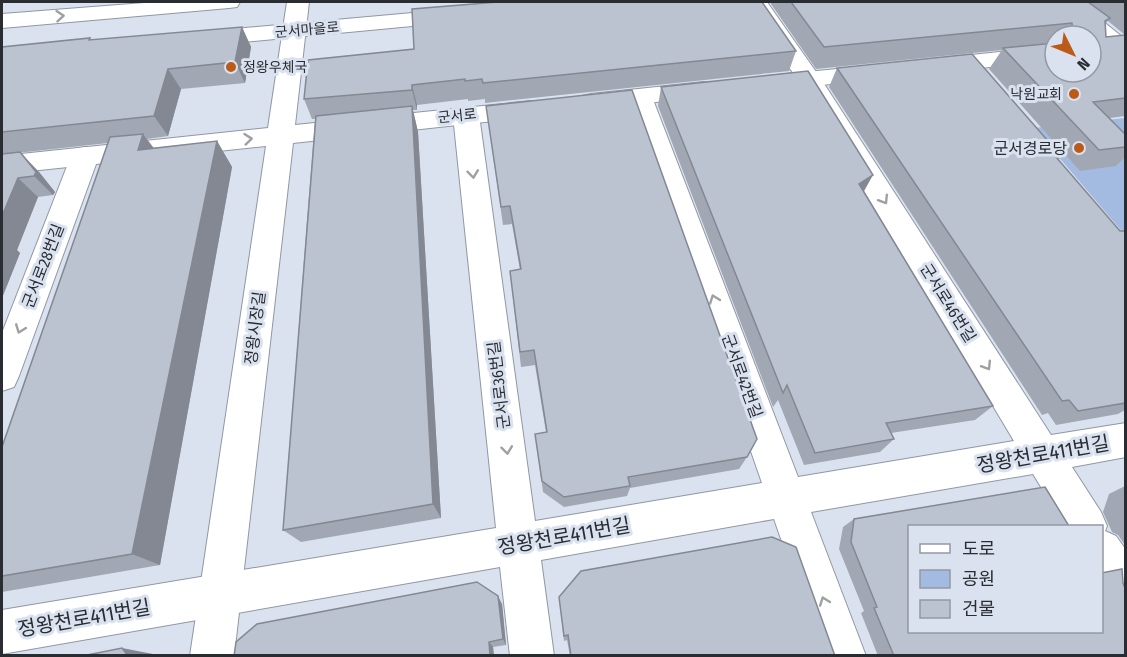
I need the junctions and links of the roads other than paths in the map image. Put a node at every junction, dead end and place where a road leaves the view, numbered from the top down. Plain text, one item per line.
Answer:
1 (229, 2) edge
2 (756, 2) edge
3 (1066, 2) edge
4 (483, 13) edge
5 (296, 16) edge
6 (2, 21) edge
7 (177, 41) edge
8 (1123, 48) edge
9 (1103, 49) edge
10 (1043, 54) edge
11 (968, 62) junction
12 (809, 79) junction
13 (990, 89) edge
14 (640, 97) junction
15 (466, 116) junction
16 (280, 135) junction
17 (85, 156) junction
18 (2, 165) edge
19 (2, 376) edge
20 (1125, 440) edge
21 (1042, 454) junction
22 (786, 498) junction
23 (1086, 525) edge
24 (519, 544) junction
25 (1103, 553) edge
26 (1125, 589) edge
27 (220, 595) junction
28 (2, 632) edge
29 (212, 656) edge
30 (532, 656) edge
31 (844, 656) edge

6 -> 1 street
2 - 12 street
3 - 8 street
4 - 5 street, 군서마을로
5 - 7 street, 군서마을로
5 - 16 street, 정왕시장길
8 - 9 street
10 - 11 street, 군서로
11 - 12 street, 군서로
11 - 13 street
12 - 14 street, 군서로
12 -> 21 street, 군서로46번길
14 - 15 street, 군서로
22 -> 14 street, 군서로42번길
15 - 16 street, 군서로
15 -> 24 street, 군서로36번길
17 -> 16 street, 군서로
16 - 27 street, 정왕시장길
17 - 18 street, 군서로
17 -> 19 street, 군서로28번길
20 - 21 street, 정왕천로411번길
21 - 22 street, 정왕천로411번길
21 - 23 street, 군서로46번길
22 - 24 street, 정왕천로411번길
31 -> 22 street, 군서로42번길
24 - 27 street, 정왕천로411번길
24 - 30 street, 군서로36번길
25 - 26 street
27 - 28 street, 정왕천로411번길
27 - 29 street, 정왕시장길

